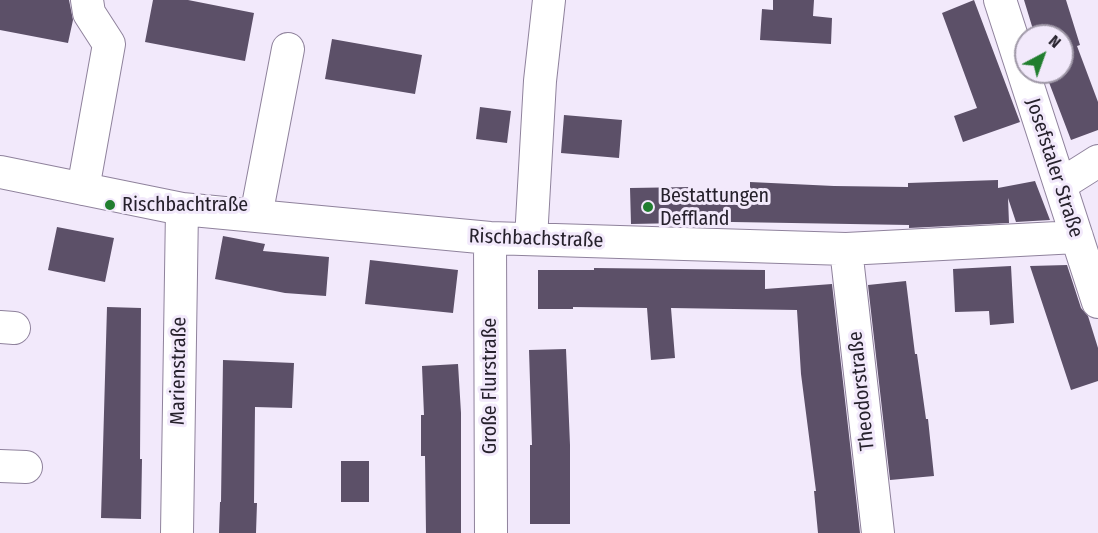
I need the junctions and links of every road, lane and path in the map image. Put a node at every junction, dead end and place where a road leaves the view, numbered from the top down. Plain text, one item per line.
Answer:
1 (87, 0) edge
2 (549, 0) edge
3 (1000, 0) edge
4 (288, 49) dead end
5 (1098, 161) edge
6 (0, 172) edge
7 (1060, 185) junction
8 (83, 189) junction
9 (182, 209) junction
10 (256, 216) junction
11 (1077, 237) junction
12 (490, 238) junction
13 (531, 239) junction
14 (846, 249) junction
15 (1098, 302) edge
16 (177, 533) edge
17 (491, 533) edge
18 (878, 533) edge

1 - 8 street
2 - 13 street
3 - 7 street, Josefstaler Straße
4 - 10 street
5 - 7 street
6 - 8 street, Rischbachstraße
7 - 11 street, Josefstaler Straße
8 - 9 street, Rischbachstraße
9 - 10 street, Rischbachstraße
9 - 16 street, Marienstraße
10 - 12 street, Rischbachstraße
11 - 14 street, Rischbachstraße
11 - 15 street, Josefstaler Straße
12 - 13 street, Rischbachstraße
12 - 17 street, Große Flurstraße
13 - 14 street, Rischbachstraße
14 - 18 street, Theodorstraße

